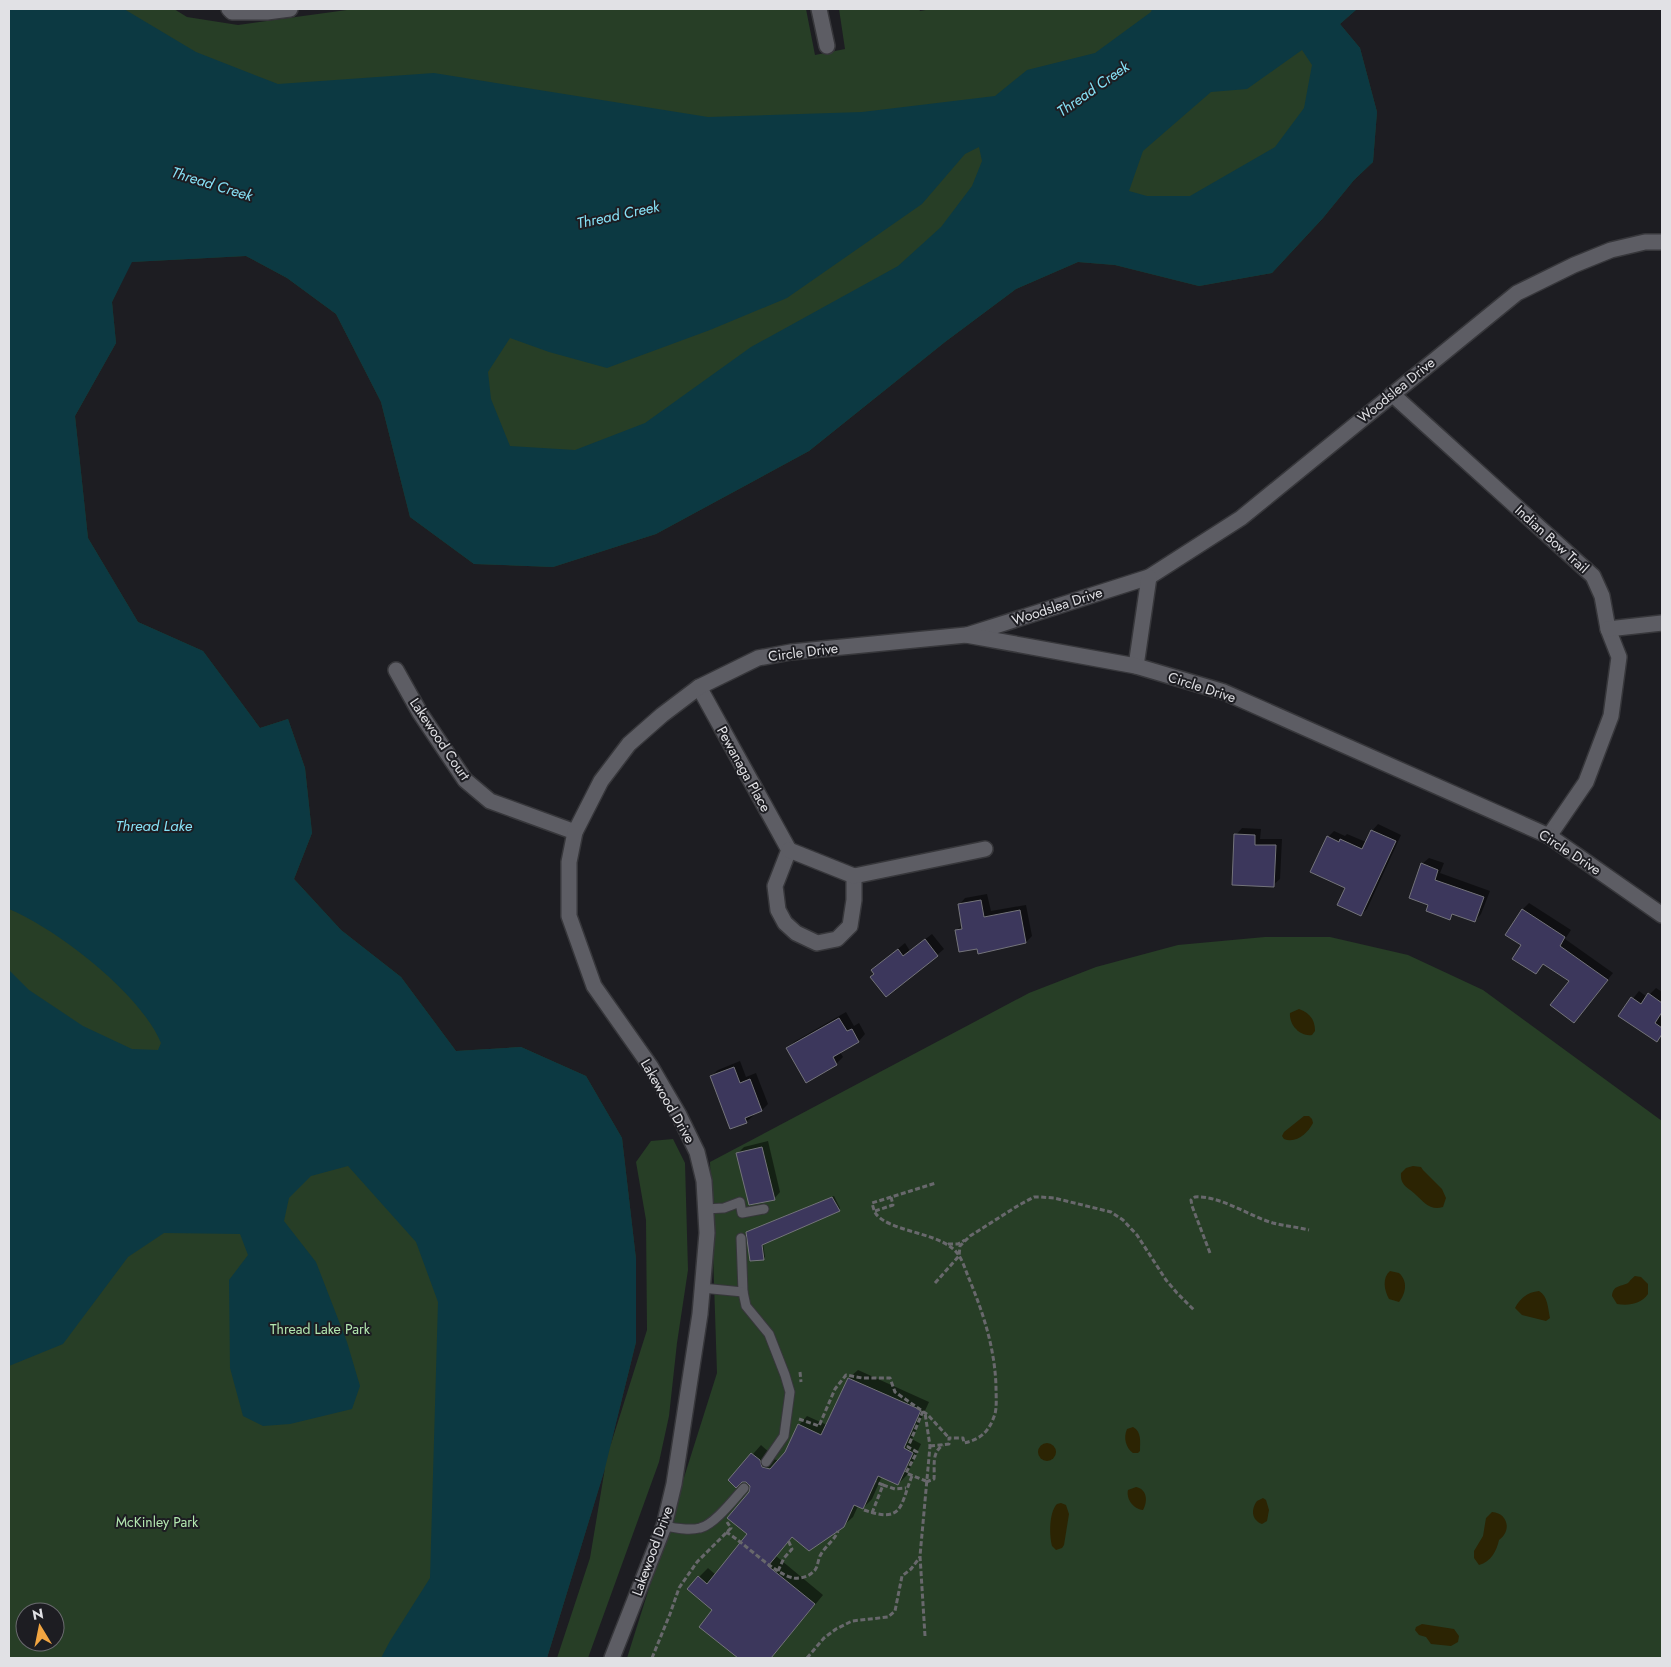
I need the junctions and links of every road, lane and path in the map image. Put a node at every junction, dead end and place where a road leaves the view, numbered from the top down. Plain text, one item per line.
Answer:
1 (290, 9) edge
2 (819, 9) edge
3 (231, 11) edge
4 (827, 46) dead end
5 (1662, 242) edge
6 (1392, 394) junction
7 (1149, 577) junction
8 (1662, 623) edge
9 (1608, 629) junction
10 (966, 635) junction
11 (1136, 666) junction
12 (396, 670) dead end
13 (700, 687) junction
14 (575, 832) junction
15 (1549, 836) junction
16 (985, 849) dead end
17 (789, 850) junction
18 (854, 876) junction
19 (1662, 914) edge
20 (936, 1183) dead end
21 (891, 1197) junction
22 (705, 1209) junction
23 (764, 1209) dead end
24 (875, 1211) junction
25 (1309, 1230) dead end
26 (970, 1236) junction
27 (740, 1238) dead end
28 (945, 1244) junction
29 (1210, 1253) dead end
30 (959, 1256) junction
31 (935, 1283) dead end
32 (702, 1288) junction
33 (743, 1292) junction
34 (1194, 1310) dead end
35 (800, 1372) dead end
36 (801, 1390) dead end
37 (799, 1409) dead end
38 (924, 1412) junction
39 (949, 1438) junction
40 (944, 1445) junction
41 (930, 1446) junction
42 (766, 1462) dead end
43 (912, 1476) junction
44 (926, 1481) junction
45 (876, 1482) dead end
46 (883, 1486) junction
47 (744, 1488) dead end
48 (907, 1488) junction
49 (864, 1510) dead end
50 (722, 1511) junction
51 (872, 1513) junction
52 (664, 1526) junction
53 (838, 1531) dead end
54 (726, 1532) junction
55 (788, 1540) dead end
56 (920, 1556) junction
57 (778, 1570) junction
58 (925, 1636) dead end
59 (612, 1658) edge
60 (652, 1658) edge
61 (807, 1658) edge

1 - 3 street
2 - 4 street
5 - 6 street, Woodslea Drive
6 - 7 street, Woodslea Drive
6 - 9 street, Indian Bow Trail
7 - 10 street, Woodslea Drive
7 - 11 street
8 - 9 street
9 - 15 street, Indian Bow Trail
10 - 11 street, Circle Drive
10 - 13 street, Circle Drive
11 - 15 street, Circle Drive
12 - 14 street, Lakewood Court
13 - 14 street, Lakewood Drive
13 - 17 street, Pewanaga Place
14 - 22 street, Lakewood Drive
15 - 19 street, Circle Drive
16 - 18 street
17 - 18 street
17 - 18 street
20 - 21 path
21 - 24 path
21 - 24 path
22 - 23 lane
22 - 32 street, Lakewood Drive
24 - 28 path
25 - 29 path
26 - 28 path
26 - 30 path
26 - 34 path
27 - 33 lane
28 - 30 path
30 - 31 path
30 - 39 path
32 - 33 lane
32 - 52 street, Lakewood Drive
33 - 42 lane
35 - 36 path
37 - 38 path
38 - 39 path
38 - 41 path
38 - 43 path
39 - 40 path
40 - 41 path
40 - 44 path
41 - 44 path
43 - 44 path
43 - 48 path
44 - 56 path
45 - 46 path
46 - 48 path
46 - 51 path
47 - 50 lane
48 - 51 path
49 - 51 path
50 - 52 lane
50 - 54 path
52 - 59 street, Lakewood Drive
53 - 57 path
54 - 57 path
54 - 60 path
55 - 57 path
56 - 58 path
56 - 61 path

